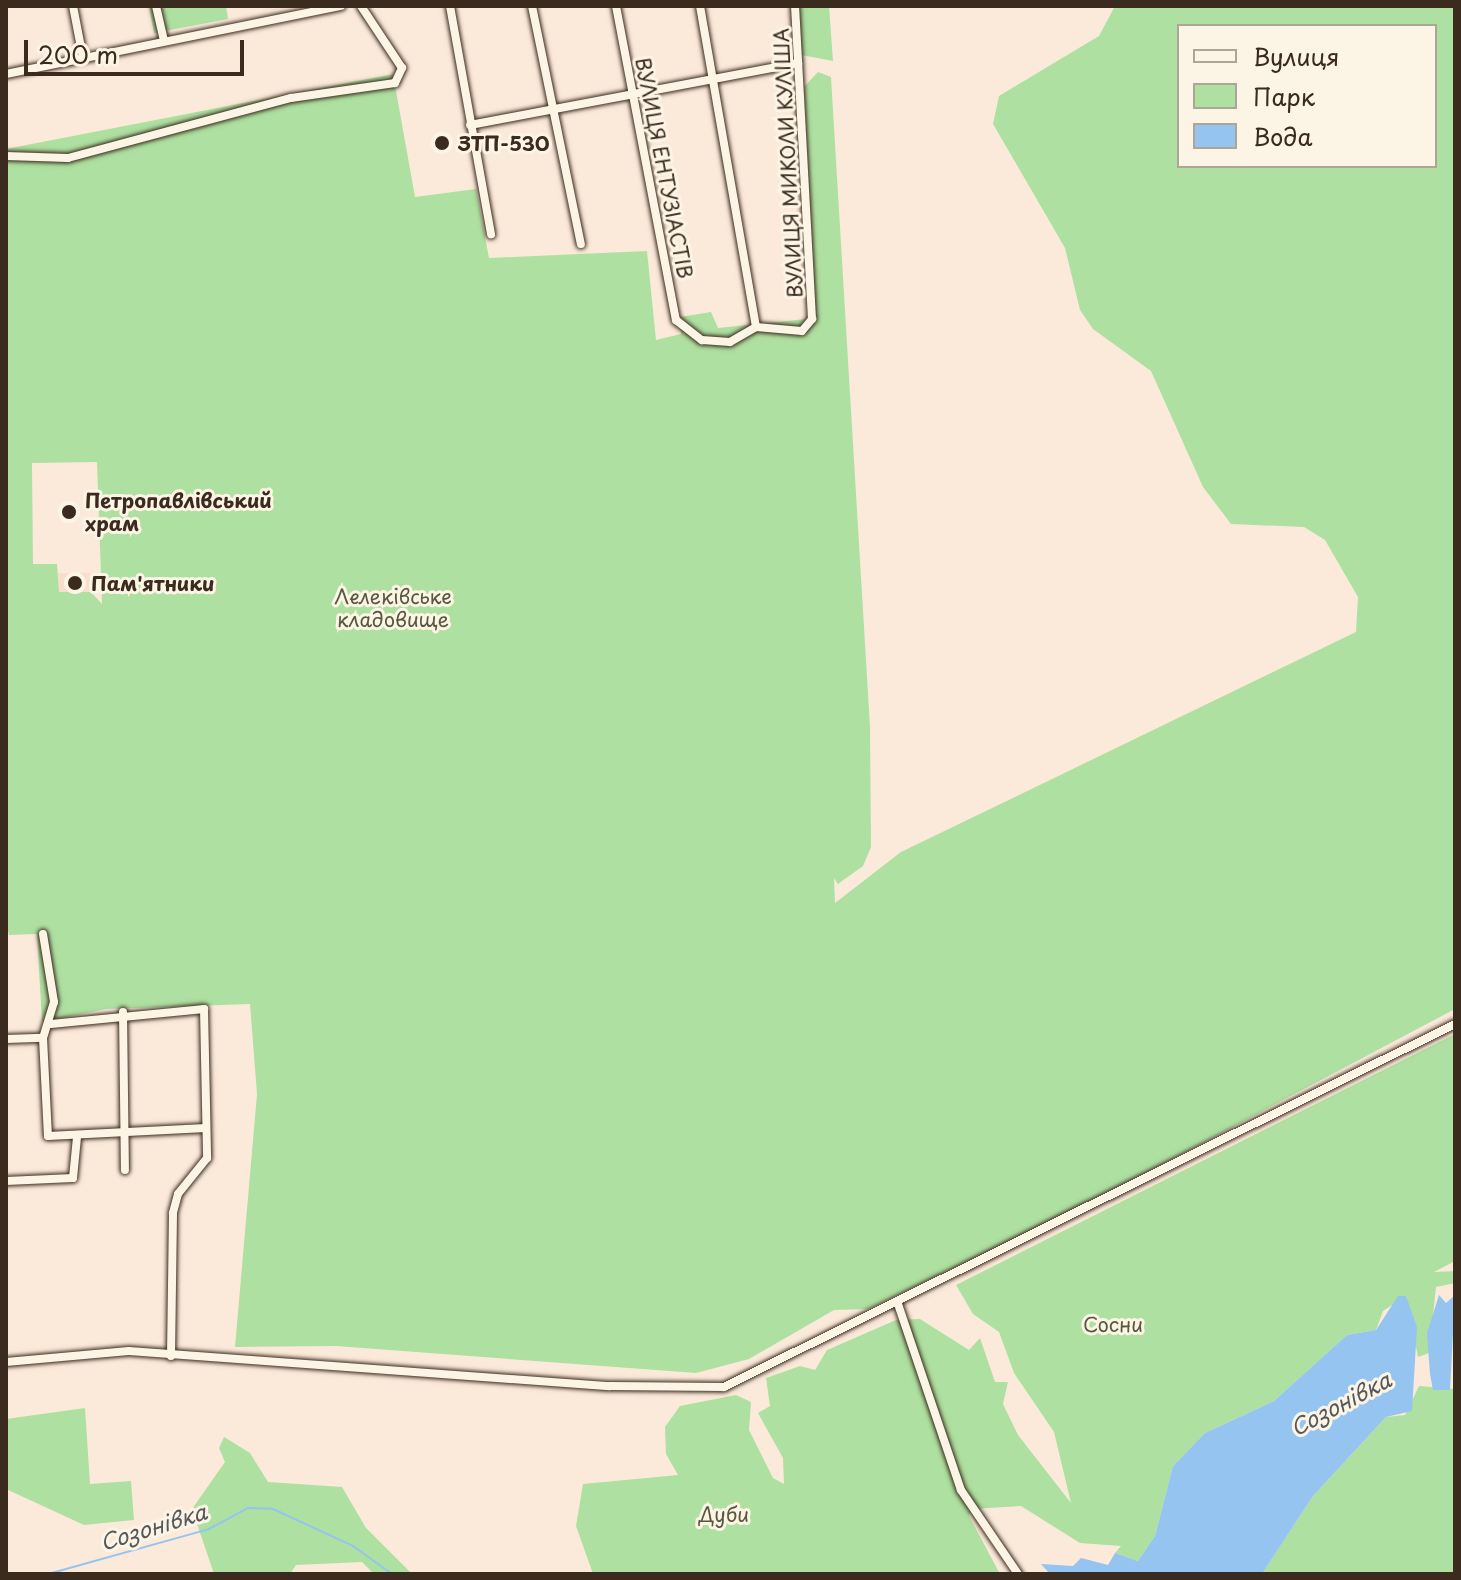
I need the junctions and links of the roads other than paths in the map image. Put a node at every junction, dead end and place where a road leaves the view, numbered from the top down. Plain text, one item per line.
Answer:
1 (73, 6) edge
2 (156, 6) edge
3 (341, 6) edge
4 (361, 6) edge
5 (450, 6) edge
6 (532, 6) edge
7 (616, 6) edge
8 (700, 6) edge
9 (795, 6) edge
10 (164, 40) junction
11 (83, 58) junction
12 (798, 63) junction
13 (6, 74) edge
14 (714, 78) junction
15 (634, 93) junction
16 (553, 108) junction
17 (470, 125) junction
18 (6, 156) edge
19 (491, 234) dead end
20 (581, 244) dead end
21 (756, 327) junction
22 (43, 934) dead end
23 (123, 1012) junction
24 (51, 1024) junction
25 (1455, 1024) edge
26 (43, 1038) junction
27 (6, 1039) edge
28 (206, 1128) junction
29 (125, 1132) junction
30 (77, 1137) junction
31 (125, 1170) dead end
32 (6, 1181) edge
33 (898, 1304) junction
34 (171, 1356) junction
35 (6, 1362) edge
36 (1018, 1574) edge

1 - 11 street
2 - 10 street
3 - 10 street
4 - 18 street
5 - 17 street
6 - 16 street
7 - 15 street, ВУЛИЦЯ ЕНТУЗІАСТІВ
8 - 14 street
9 - 12 street, ВУЛИЦЯ МИКОЛИ КУЛІША
10 - 11 street
11 - 13 street
12 - 14 street
12 - 21 street, ВУЛИЦЯ МИКОЛИ КУЛІША
14 - 15 street
14 - 21 street
15 - 16 street
15 - 21 street, ВУЛИЦЯ ЕНТУЗІАСТІВ
16 - 17 street
16 - 20 street
17 - 19 street
22 - 24 street
23 - 24 street
23 - 28 street
23 - 29 street
24 - 26 street
25 - 33 street
26 - 27 street
26 - 30 street
28 - 29 street
28 - 34 street
29 - 30 street
29 - 31 street
30 - 32 street
33 - 34 street
33 - 36 street
34 - 35 street

